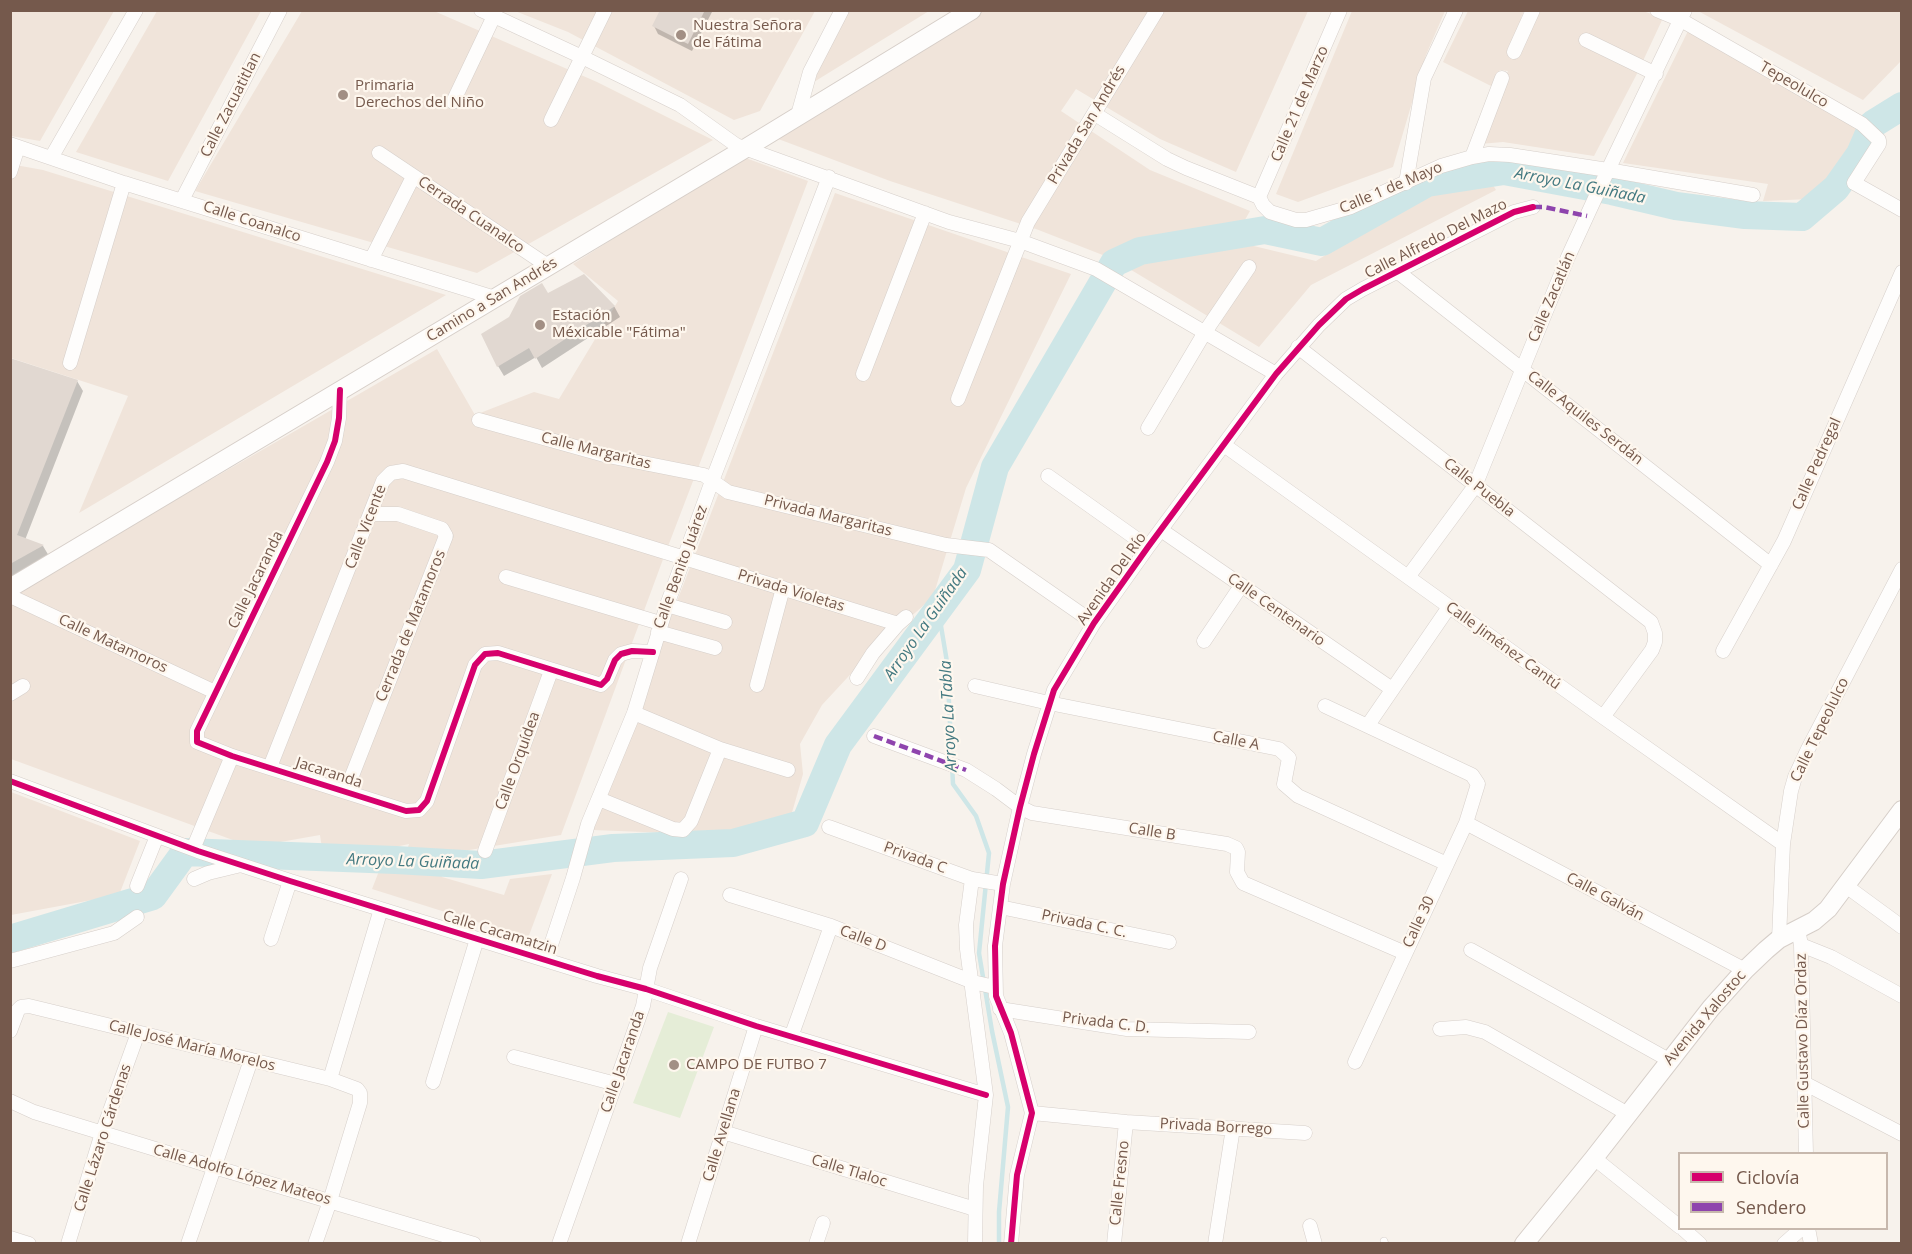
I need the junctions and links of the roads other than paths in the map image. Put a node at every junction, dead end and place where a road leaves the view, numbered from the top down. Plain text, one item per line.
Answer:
1 (136, 10) edge
2 (280, 10) edge
3 (605, 10) edge
4 (842, 10) edge
5 (972, 10) edge
6 (1157, 10) edge
7 (1340, 10) edge
8 (1456, 10) edge
9 (1533, 10) edge
10 (1657, 10) edge
11 (487, 13) edge
12 (1683, 15) edge
13 (1586, 40) dead end
14 (1514, 52) dead end
15 (582, 57) junction
16 (1656, 74) junction
17 (1502, 78) dead end
18 (453, 102) dead end
19 (1095, 114) junction
20 (798, 116) junction
21 (550, 120) dead end
22 (14, 146) edge
23 (746, 148) junction
24 (379, 153) dead end
25 (1472, 157) junction
26 (51, 158) junction
27 (10, 172) edge
28 (1605, 175) junction
29 (413, 177) junction
30 (829, 177) junction
31 (124, 183) junction
32 (1406, 183) junction
33 (1753, 195) dead end
34 (1259, 197) junction
35 (182, 200) junction
36 (1533, 207) dead end
37 (1902, 210) edge
38 (925, 213) junction
39 (1020, 242) junction
40 (371, 260) junction
41 (548, 266) junction
42 (1249, 267) dead end
43 (1398, 272) junction
44 (1902, 272) edge
45 (495, 298) junction
46 (1205, 332) junction
47 (1298, 347) junction
48 (70, 363) dead end
49 (1522, 369) junction
50 (863, 374) dead end
51 (1276, 374) junction
52 (340, 390) junction
53 (958, 399) dead end
54 (478, 420) dead end
55 (1148, 428) dead end
56 (1224, 445) junction
57 (1048, 476) dead end
58 (712, 481) junction
59 (1475, 486) junction
60 (371, 514) junction
61 (1161, 530) junction
62 (1148, 547) junction
63 (684, 558) junction
64 (1771, 565) junction
65 (1902, 569) edge
66 (506, 577) dead end
67 (1408, 577) junction
68 (1241, 586) junction
69 (10, 588) edge
70 (783, 588) junction
71 (10, 596) edge
72 (667, 605) junction
73 (1449, 607) junction
74 (724, 621) dead end
75 (1094, 623) junction
76 (659, 628) junction
77 (1204, 640) dead end
78 (715, 648) dead end
79 (1723, 651) dead end
80 (653, 652) junction
81 (551, 671) junction
82 (857, 678) dead end
83 (757, 685) dead end
84 (23, 686) dead end
85 (975, 686) dead end
86 (1392, 689) junction
87 (215, 692) junction
88 (10, 694) edge
89 (1049, 703) junction
90 (1325, 706) dead end
91 (634, 713) junction
92 (1603, 717) junction
93 (1368, 725) junction
94 (874, 736) dead end
95 (720, 749) junction
96 (232, 756) junction
97 (270, 767) junction
98 (788, 770) dead end
99 (10, 781) edge
100 (346, 791) junction
101 (599, 799) junction
102 (1020, 807) junction
103 (1902, 810) edge
104 (1466, 823) junction
105 (829, 827) dead end
106 (157, 836) junction
107 (1783, 844) junction
108 (195, 850) junction
109 (485, 851) dead end
110 (237, 863) junction
111 (1447, 864) junction
112 (194, 879) dead end
113 (681, 879) dead end
114 (974, 879) junction
115 (290, 881) junction
116 (998, 883) junction
117 (137, 886) dead end
118 (1846, 886) junction
119 (730, 895) dead end
120 (1000, 907) junction
121 (381, 909) junction
122 (137, 917) dead end
123 (831, 926) junction
124 (1902, 927) edge
125 (1800, 937) junction
126 (271, 939) dead end
127 (477, 939) junction
128 (1779, 939) junction
129 (1169, 942) dead end
130 (1472, 950) dead end
131 (1405, 953) junction
132 (546, 960) junction
133 (10, 961) edge
134 (1745, 970) junction
135 (983, 984) junction
136 (646, 989) junction
137 (1902, 996) edge
138 (1000, 1009) junction
139 (756, 1026) junction
140 (1440, 1029) dead end
141 (10, 1030) edge
142 (1249, 1032) dead end
143 (138, 1033) junction
144 (791, 1037) junction
145 (514, 1057) dead end
146 (251, 1060) junction
147 (1669, 1060) junction
148 (1355, 1062) dead end
149 (330, 1079) junction
150 (434, 1082) dead end
151 (1804, 1083) junction
152 (616, 1084) junction
153 (986, 1095) junction
154 (10, 1101) edge
155 (1032, 1113) junction
156 (1628, 1114) junction
157 (1126, 1122) junction
158 (1233, 1128) junction
159 (723, 1132) junction
160 (102, 1133) junction
161 (1305, 1133) dead end
162 (1902, 1134) edge
163 (1806, 1152) edge
164 (1594, 1158) junction
165 (213, 1167) junction
166 (330, 1201) junction
167 (975, 1209) junction
168 (823, 1223) dead end
169 (1310, 1226) dead end
170 (1678, 1226) edge
171 (1683, 1230) edge
172 (1800, 1230) edge
173 (10, 1238) edge
174 (446, 1240) edge
175 (1524, 1243) edge
176 (29, 1244) edge
177 (68, 1244) edge
178 (188, 1244) edge
179 (315, 1244) edge
180 (474, 1244) edge
181 (559, 1244) edge
182 (688, 1244) edge
183 (816, 1244) edge
184 (975, 1244) edge
185 (1011, 1244) edge
186 (1114, 1244) edge
187 (1215, 1244) edge
188 (1315, 1244) edge
189 (1700, 1244) edge
190 (1784, 1244) edge

1 - 26 street
2 - 35 street, Calle Zacuatitlan
3 - 15 street
4 - 20 street
5 - 20 main road, Camino a San Andrés
6 - 19 street, Privada San Andrés
7 - 34 street, Calle 21 de Marzo
8 - 32 street
9 - 14 street
10 - 12 street, Tepeolulco
11 - 15 street
11 - 18 street
12 - 16 street, Calle Zacatlán
12 - 37 street, Tepeolulco
13 - 16 street
15 - 21 street
15 - 23 street
16 - 28 street, Calle Zacatlán
17 - 25 street
19 - 34 street, Calle 1 de Mayo
19 - 39 street, Privada San Andrés
20 - 23 main road, Camino a San Andrés
22 - 26 street, Calle Coanalco
22 - 27 street
23 - 30 street
23 - 41 main road, Camino a San Andrés
24 - 29 street
25 - 28 street, Calle 1 de Mayo
25 - 32 street, Calle 1 de Mayo
26 - 31 street, Calle Coanalco
28 - 33 street, Calle 1 de Mayo
28 - 49 street, Calle Zacatlán
29 - 40 street, Cerrada Cuanalco
29 - 41 street, Cerrada Cuanalco
30 - 38 street
30 - 58 street, Calle Benito Juárez
31 - 35 street, Calle Coanalco
31 - 48 street
32 - 34 street, Calle 1 de Mayo
35 - 40 street, Calle Coanalco
36 - 43 street, Calle Alfredo Del Mazo
38 - 39 street
38 - 50 street
39 - 46 street
39 - 53 street, Privada San Andrés
40 - 45 street, Calle Coanalco
41 - 45 main road, Camino a San Andrés
42 - 46 street
43 - 47 street, Calle Alfredo Del Mazo
43 - 49 street, Calle Aquiles Serdán
44 - 64 street, Calle Pedregal
45 - 52 main road, Camino a San Andrés
46 - 51 street
46 - 55 street
47 - 51 street, Calle Alfredo Del Mazo
47 - 59 street, Calle Puebla
49 - 59 street, Calle Zacatlán
49 - 64 street, Calle Aquiles Serdán
51 - 56 street, Avenida Del Río
52 - 69 main road, Camino a San Andrés
52 - 87 street, Calle Jacaranda
54 - 58 street, Calle Margaritas
56 - 61 street, Avenida Del Río
56 - 67 street, Calle Jiménez Cantú
57 - 62 street
58 - 63 street, Calle Benito Juárez
58 - 75 street, Privada Margaritas
59 - 67 street, Calle Zacatlán
59 - 92 street, Calle Puebla
60 - 63 street, Calle Vicente
60 - 97 street, Calle Vicente
60 - 100 street, Cerrada de Matamoros
61 - 62 street, Avenida Del Río
61 - 68 street, Calle Centenario
62 - 75 street, Avenida Del Río
63 - 70 street, Privada Violetas
63 - 72 street, Calle Benito Juárez
64 - 79 street, Calle Pedregal
65 - 107 street, Calle Tepeolulco
66 - 76 street
67 - 73 street, Calle Jiménez Cantú
68 - 77 street
68 - 86 street, Calle Centenario
70 - 82 street, Privada Violetas
70 - 83 street
71 - 87 street, Calle Matamoros
72 - 74 street
72 - 76 street, Calle Benito Juárez
73 - 86 street
73 - 92 street, Calle Jiménez Cantú
75 - 89 street, Avenida Del Río
76 - 78 street
76 - 80 street, Calle Benito Juárez
80 - 81 street
80 - 91 street, Calle Benito Juárez
81 - 100 street, Jacaranda
81 - 109 street, Calle Orquídea
84 - 88 street
85 - 89 street, Calle A
86 - 93 street
87 - 96 street, Calle Jacaranda
89 - 102 street, Avenida Del Río
89 - 111 street, Calle A
90 - 93 street
91 - 95 street
91 - 101 street, Calle Benito Juárez
92 - 107 street, Calle Jiménez Cantú
93 - 104 street, Calle 30
94 - 102 street, Calle B
95 - 98 street
95 - 101 street
96 - 97 street, Jacaranda
96 - 108 street
97 - 100 street, Jacaranda
99 - 106 street, Calle Cacamatzin
101 - 132 street, Calle Benito Juárez
102 - 116 street, Avenida Del Río
102 - 131 street, Calle B
103 - 118 main road, Avenida Xalostoc
104 - 111 street, Calle 30
104 - 134 street, Calle Galván
105 - 114 street, Privada C
106 - 108 street, Calle Cacamatzin
106 - 117 street
107 - 128 street, Calle Tepeolulco
108 - 110 street, Calle Cacamatzin
110 - 112 street
110 - 115 street, Calle Cacamatzin
111 - 131 street, Calle 30
113 - 136 street, Calle Jacaranda
114 - 116 street, Privada C
114 - 135 street
115 - 121 street, Calle Cacamatzin
115 - 126 street
116 - 120 street, Avenida Del Río
118 - 124 street
118 - 125 main road, Avenida Xalostoc
119 - 123 street, Calle D
120 - 129 street, Privada C. C.
120 - 135 street, Avenida Del Río
121 - 127 street, Calle Cacamatzin
121 - 149 street
122 - 133 street
123 - 135 street, Calle D
123 - 144 street
125 - 128 main road, Avenida Xalostoc
125 - 137 street
125 - 151 street, Calle Gustavo Díaz Ordaz
127 - 132 street, Calle Cacamatzin
127 - 150 street
128 - 134 main road, Avenida Xalostoc
130 - 147 street
131 - 148 street, Calle 30
132 - 136 street, Calle Cacamatzin
134 - 147 main road, Avenida Xalostoc
135 - 138 street, Avenida Del Río
135 - 153 street
136 - 139 street, Calle Cacamatzin
136 - 152 street, Calle Jacaranda
138 - 142 street, Privada C. D.
138 - 155 street, Avenida Del Río
139 - 144 street, Calle Cacamatzin
139 - 159 street, Calle Avellana
140 - 156 street
141 - 143 street, Calle José María Morelos
143 - 146 street, Calle José María Morelos
143 - 160 street, Calle Lázaro Cárdenas
144 - 153 street, Calle Cacamatzin
145 - 152 street
146 - 149 street, Calle José María Morelos
146 - 165 street
147 - 156 main road, Avenida Xalostoc
149 - 166 street, Calle José María Morelos
151 - 162 street
151 - 163 street, Calle Gustavo Díaz Ordaz
152 - 181 street, Calle Jacaranda
153 - 167 street
154 - 160 street, Calle Adolfo López Mateos
155 - 157 street, Privada Borrego
155 - 185 street, Avenida Del Río
156 - 164 main road, Avenida Xalostoc
157 - 158 street, Privada Borrego
157 - 186 street, Calle Fresno
158 - 161 street, Privada Borrego
158 - 187 street
159 - 167 street, Calle Tlaloc
159 - 182 street, Calle Avellana
160 - 165 street, Calle Adolfo López Mateos
160 - 177 street, Calle Lázaro Cárdenas
164 - 170 street
164 - 175 main road, Avenida Xalostoc
165 - 166 street, Calle Adolfo López Mateos
165 - 178 street
166 - 174 street, Calle Adolfo López Mateos
166 - 179 street
167 - 184 street
168 - 183 street
169 - 188 street
171 - 189 street
172 - 190 street
173 - 176 street
174 - 180 street, Calle Adolfo López Mateos

